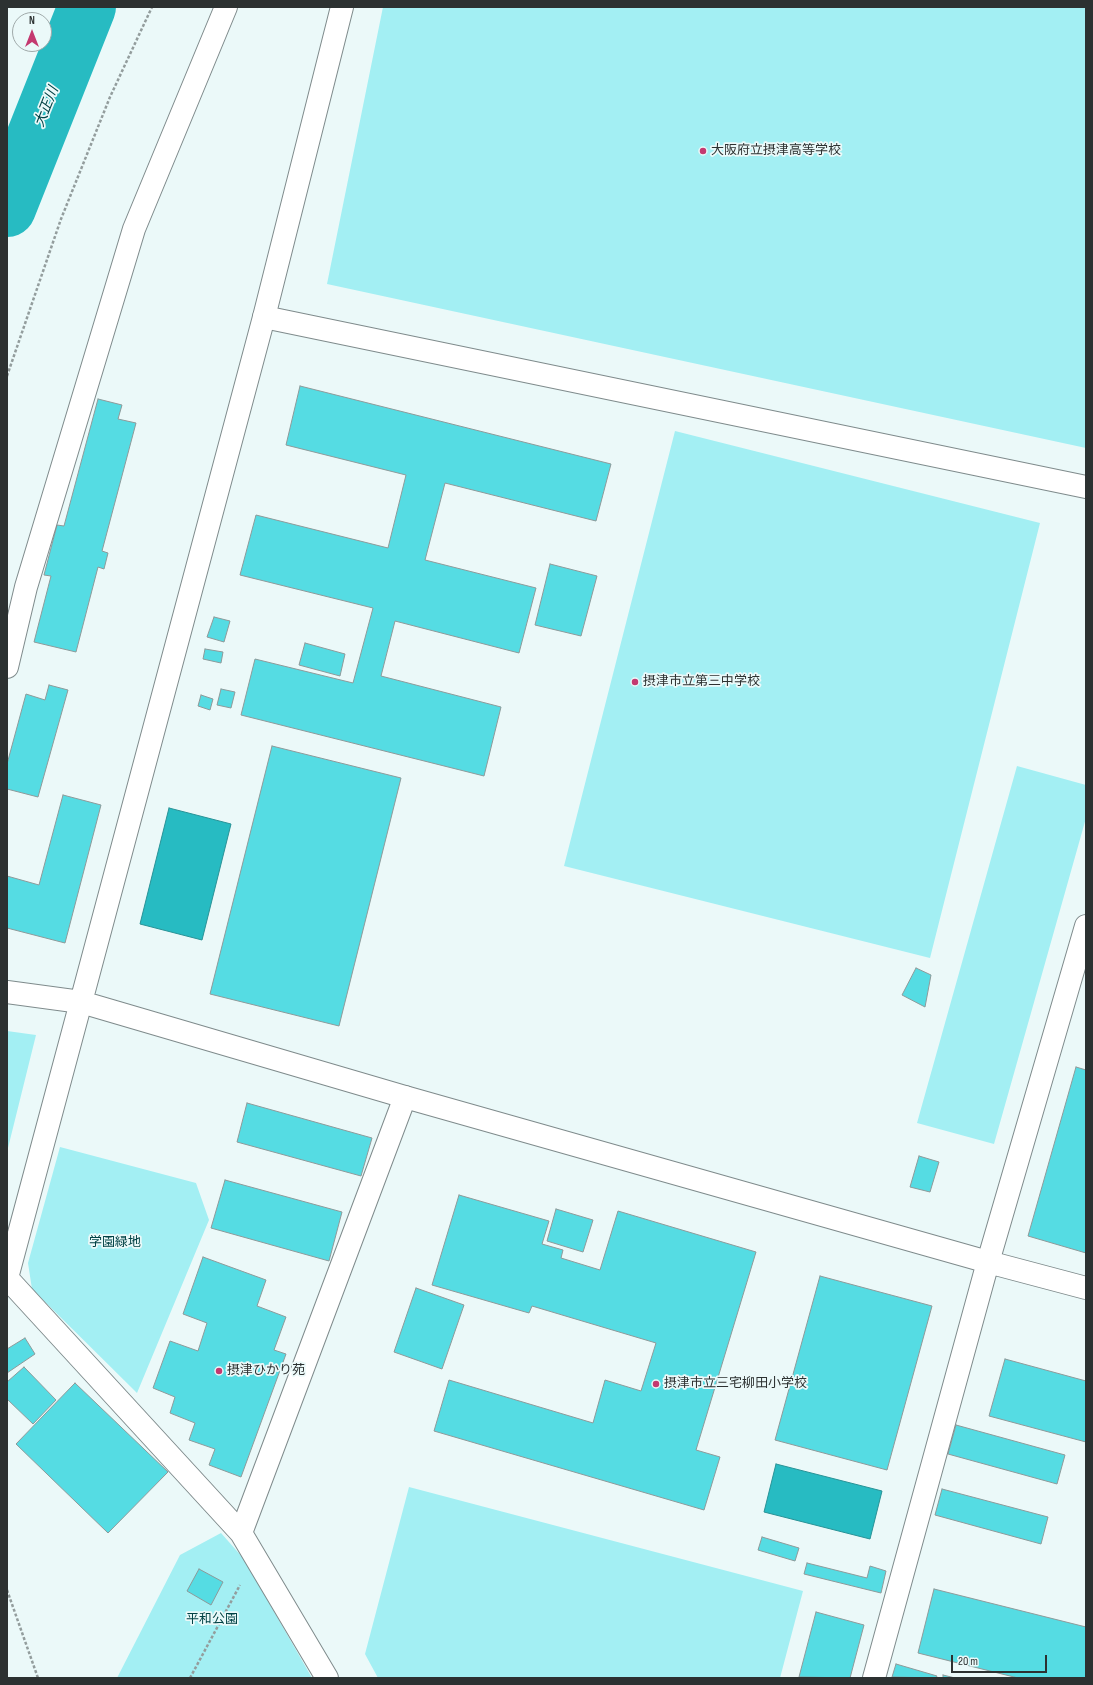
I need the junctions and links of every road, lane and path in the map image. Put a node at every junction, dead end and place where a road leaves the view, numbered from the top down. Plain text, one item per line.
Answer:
1 (152, 7) edge
2 (226, 7) edge
3 (342, 7) edge
4 (264, 317) junction
5 (7, 376) edge
6 (1086, 487) edge
7 (7, 667) edge
8 (1086, 926) edge
9 (7, 992) edge
10 (81, 1002) junction
11 (406, 1097) junction
12 (988, 1262) junction
13 (7, 1278) edge
14 (1086, 1288) edge
15 (241, 1533) junction
16 (254, 1557) junction
17 (7, 1590) edge
18 (38, 1678) edge
19 (190, 1678) edge
20 (327, 1678) edge
21 (874, 1678) edge

1 - 5 path
2 - 7 street
3 - 4 street
4 - 6 street
4 - 10 street
8 - 12 street
9 - 10 street
10 - 11 street
10 - 13 street
11 - 12 street
11 - 15 street
12 - 14 street
12 - 21 street
13 - 15 street
15 - 16 street
16 - 19 path
16 - 20 street
17 - 18 path

